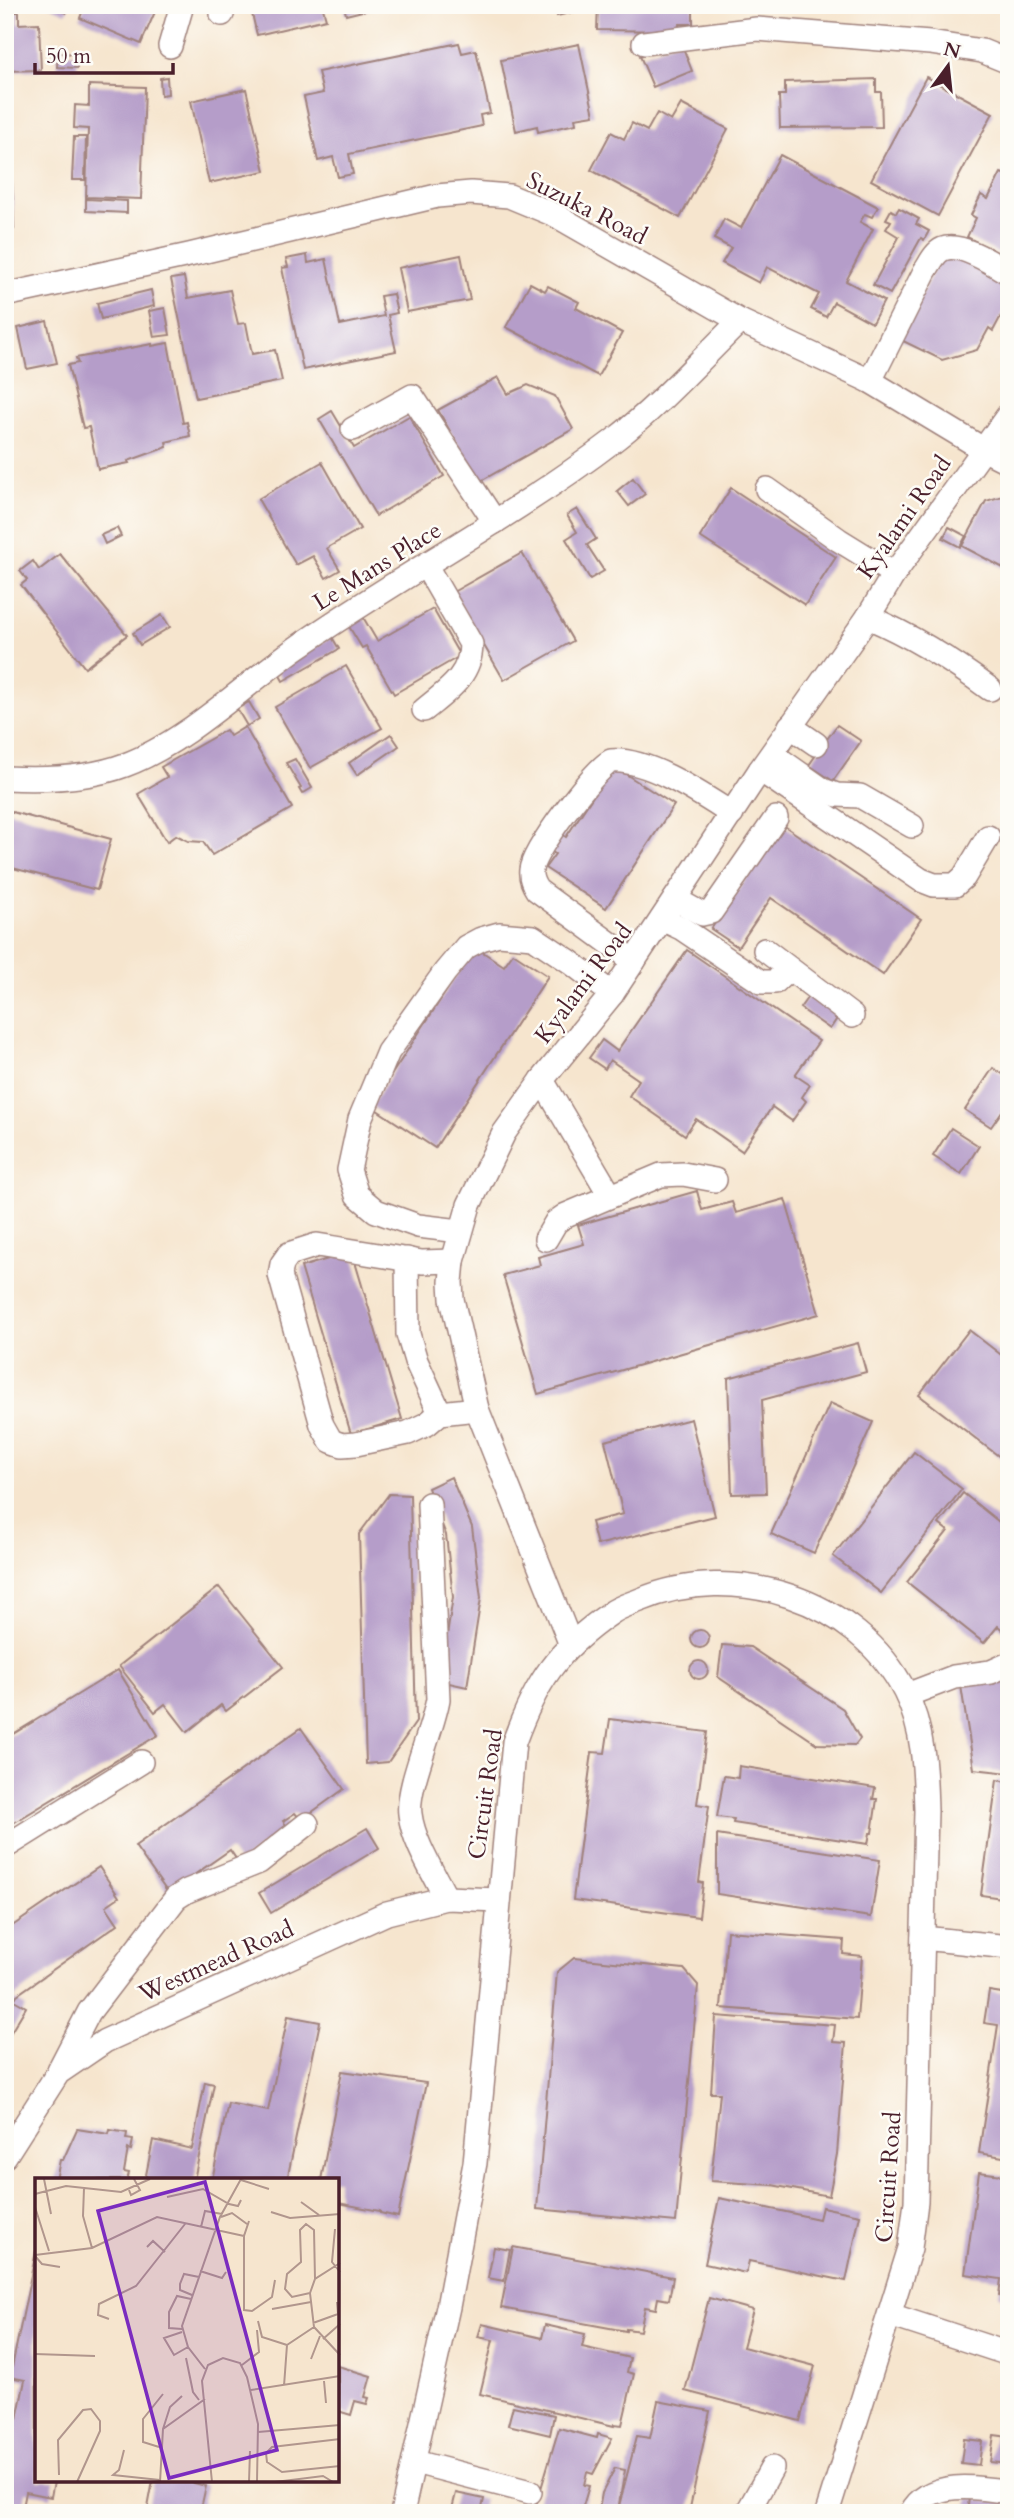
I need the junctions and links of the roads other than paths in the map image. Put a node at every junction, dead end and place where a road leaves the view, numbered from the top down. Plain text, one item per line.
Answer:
1 (182, 5) edge
2 (644, 43) dead end
3 (170, 46) dead end
4 (1009, 62) edge
5 (1009, 273) edge
6 (5, 295) edge
7 (740, 321) junction
8 (870, 381) junction
9 (1009, 414) edge
10 (353, 429) dead end
11 (983, 449) junction
12 (1009, 462) edge
13 (767, 489) dead end
14 (495, 522) junction
15 (426, 566) junction
16 (894, 574) junction
17 (867, 617) junction
18 (990, 689) dead end
19 (424, 710) dead end
20 (790, 726) junction
21 (816, 744) dead end
22 (766, 762) junction
23 (5, 778) edge
24 (732, 814) junction
25 (776, 818) dead end
26 (912, 826) dead end
27 (988, 837) dead end
28 (676, 899) junction
29 (662, 919) junction
30 (765, 950) dead end
31 (634, 961) junction
32 (788, 970) junction
33 (611, 994) junction
34 (852, 1016) dead end
35 (542, 1080) junction
36 (715, 1180) dead end
37 (610, 1195) junction
38 (460, 1231) junction
39 (546, 1239) dead end
40 (407, 1259) junction
41 (453, 1261) junction
42 (477, 1409) junction
43 (440, 1413) junction
44 (429, 1504) dead end
45 (571, 1645) junction
46 (1009, 1664) edge
47 (907, 1695) junction
48 (141, 1762) dead end
49 (307, 1824) dead end
50 (5, 1847) edge
51 (446, 1898) junction
52 (499, 1900) junction
53 (923, 1938) junction
54 (1009, 1947) edge
55 (58, 2073) junction
56 (5, 2156) edge
57 (890, 2315) junction
58 (1009, 2354) edge
59 (415, 2462) junction
60 (772, 2468) dead end
61 (530, 2492) dead end
62 (1009, 2492) edge
63 (402, 2513) edge
64 (747, 2513) edge
65 (827, 2513) edge
66 (911, 2513) edge

1 - 3 lane
2 - 4 lane
5 - 8 lane
6 - 7 lane, Suzuka Road
7 - 8 lane, Suzuka Road
7 - 14 lane, Le Mans Place
8 - 11 lane, Suzuka Road
9 - 11 lane, Kyalami Road
10 - 14 lane
11 - 12 lane, Suzuka Road
11 - 16 lane, Kyalami Road
13 - 16 lane
14 - 15 lane, Le Mans Place
15 - 19 lane
15 - 23 lane, Le Mans Place
16 - 17 lane, Kyalami Road
17 - 18 lane
17 - 20 lane, Kyalami Road
20 - 21 lane
20 - 22 lane, Kyalami Road
22 - 24 lane, Kyalami Road
22 - 26 lane
22 - 27 lane
24 - 28 lane, Kyalami Road
24 - 31 lane
25 - 28 lane
28 - 29 lane, Kyalami Road
29 - 31 lane, Kyalami Road
29 - 32 lane
30 - 32 lane
31 - 33 lane, Kyalami Road
32 - 34 lane
33 - 35 lane, Kyalami Road
33 - 38 lane
35 - 37 lane
35 - 38 lane, Kyalami Road
36 - 37 lane
37 - 39 lane
38 - 41 lane, Kyalami Road
40 - 41 lane
40 - 43 lane
40 - 43 lane
41 - 42 lane, Kyalami Road
42 - 43 lane
42 - 45 lane, Kyalami Road
44 - 51 lane
45 - 47 lane, Circuit Road
45 - 52 lane, Circuit Road
46 - 47 lane
47 - 53 lane, Circuit Road
48 - 50 lane
49 - 55 lane
51 - 52 lane, Westmead Road
51 - 55 lane, Westmead Road
52 - 59 lane, Circuit Road
53 - 54 lane
53 - 57 lane, Circuit Road
55 - 56 lane, Westmead Road
57 - 58 lane
57 - 65 lane, Circuit Road
59 - 61 lane
59 - 63 lane, Circuit Road
60 - 64 lane
62 - 66 lane

